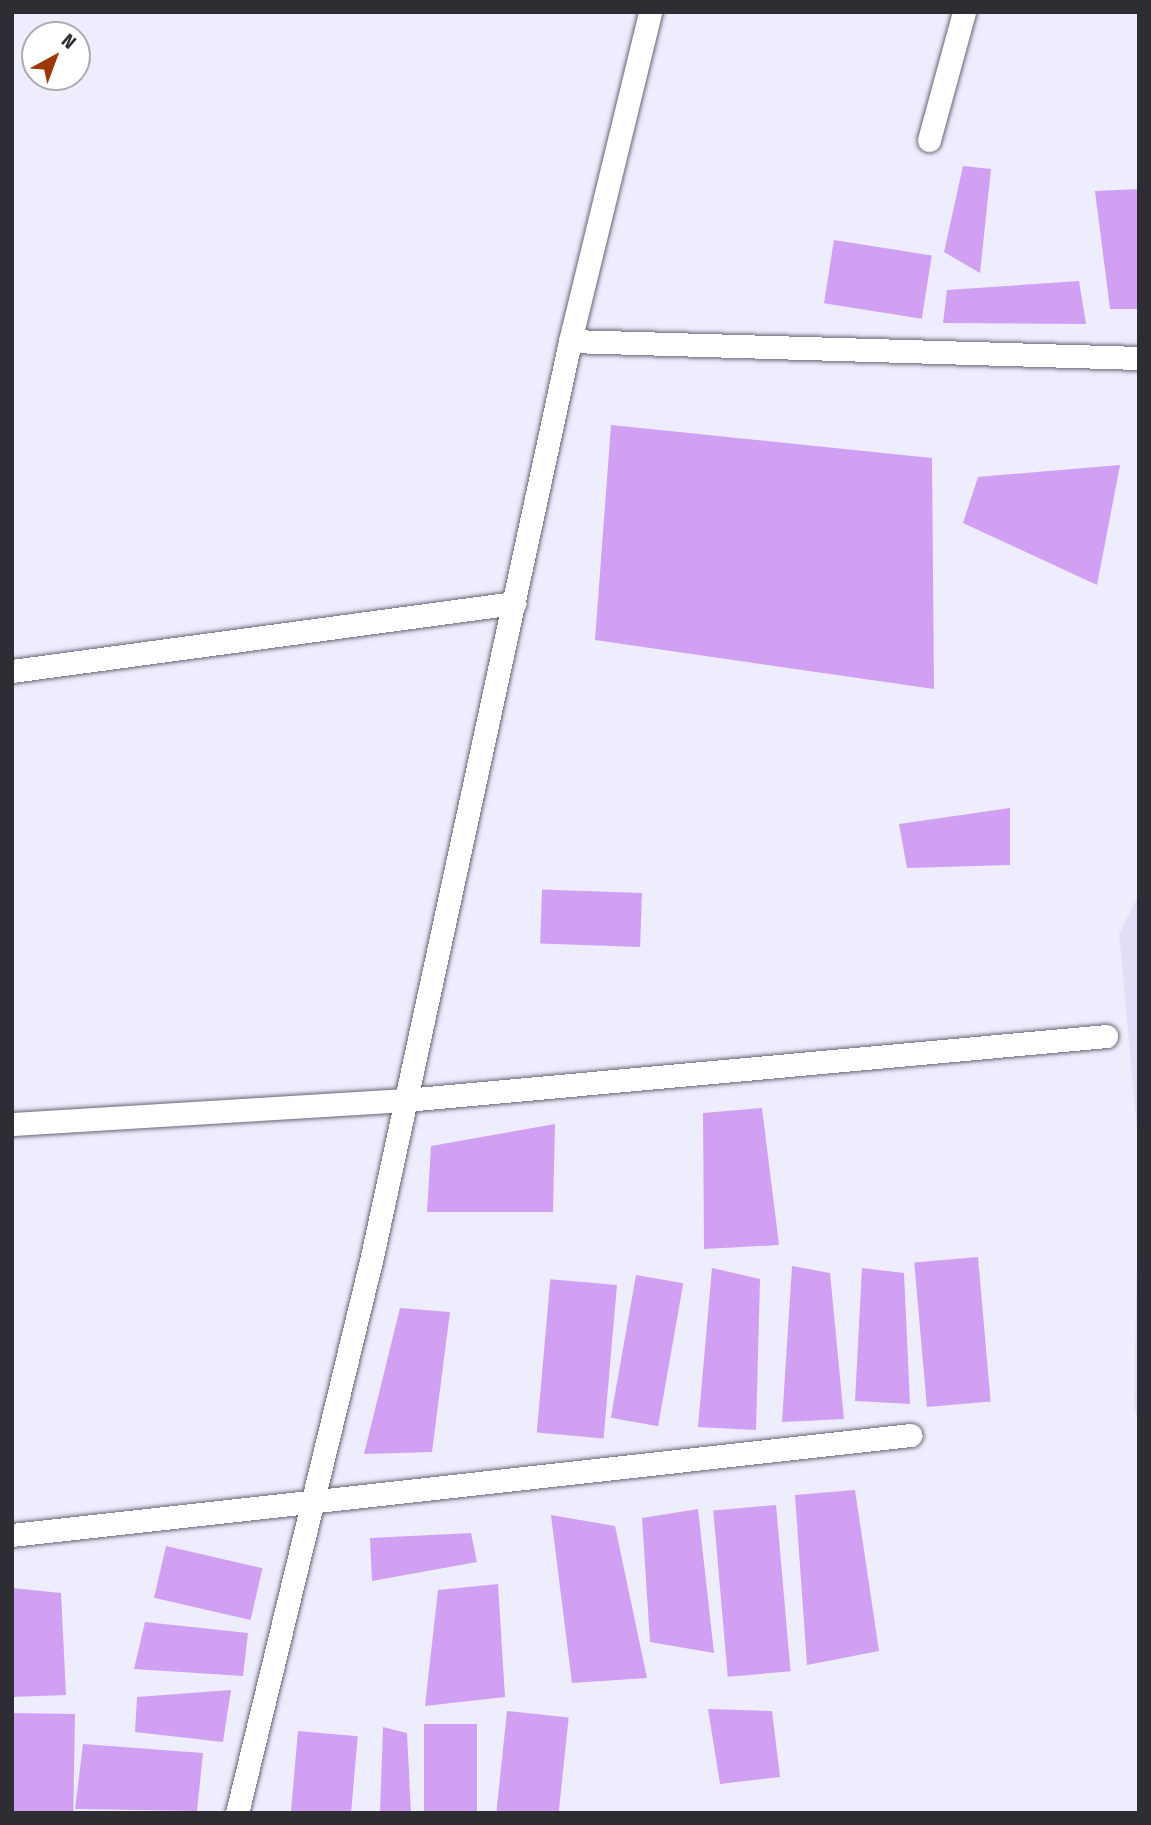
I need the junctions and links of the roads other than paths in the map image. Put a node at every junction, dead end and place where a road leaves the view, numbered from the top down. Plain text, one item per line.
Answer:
1 (650, 12) edge
2 (964, 12) edge
3 (929, 140) dead end
4 (570, 341) junction
5 (1139, 358) edge
6 (514, 603) junction
7 (12, 671) edge
8 (1106, 1036) dead end
9 (406, 1100) junction
10 (12, 1124) edge
11 (910, 1435) dead end
12 (310, 1504) junction
13 (12, 1535) edge
14 (237, 1813) edge

1 - 4 street
2 - 3 street
4 - 5 street
4 - 6 street
6 - 7 street
6 - 9 street
8 - 9 street
9 - 10 street
9 - 12 street
11 - 12 street
12 - 13 street
12 - 14 street

